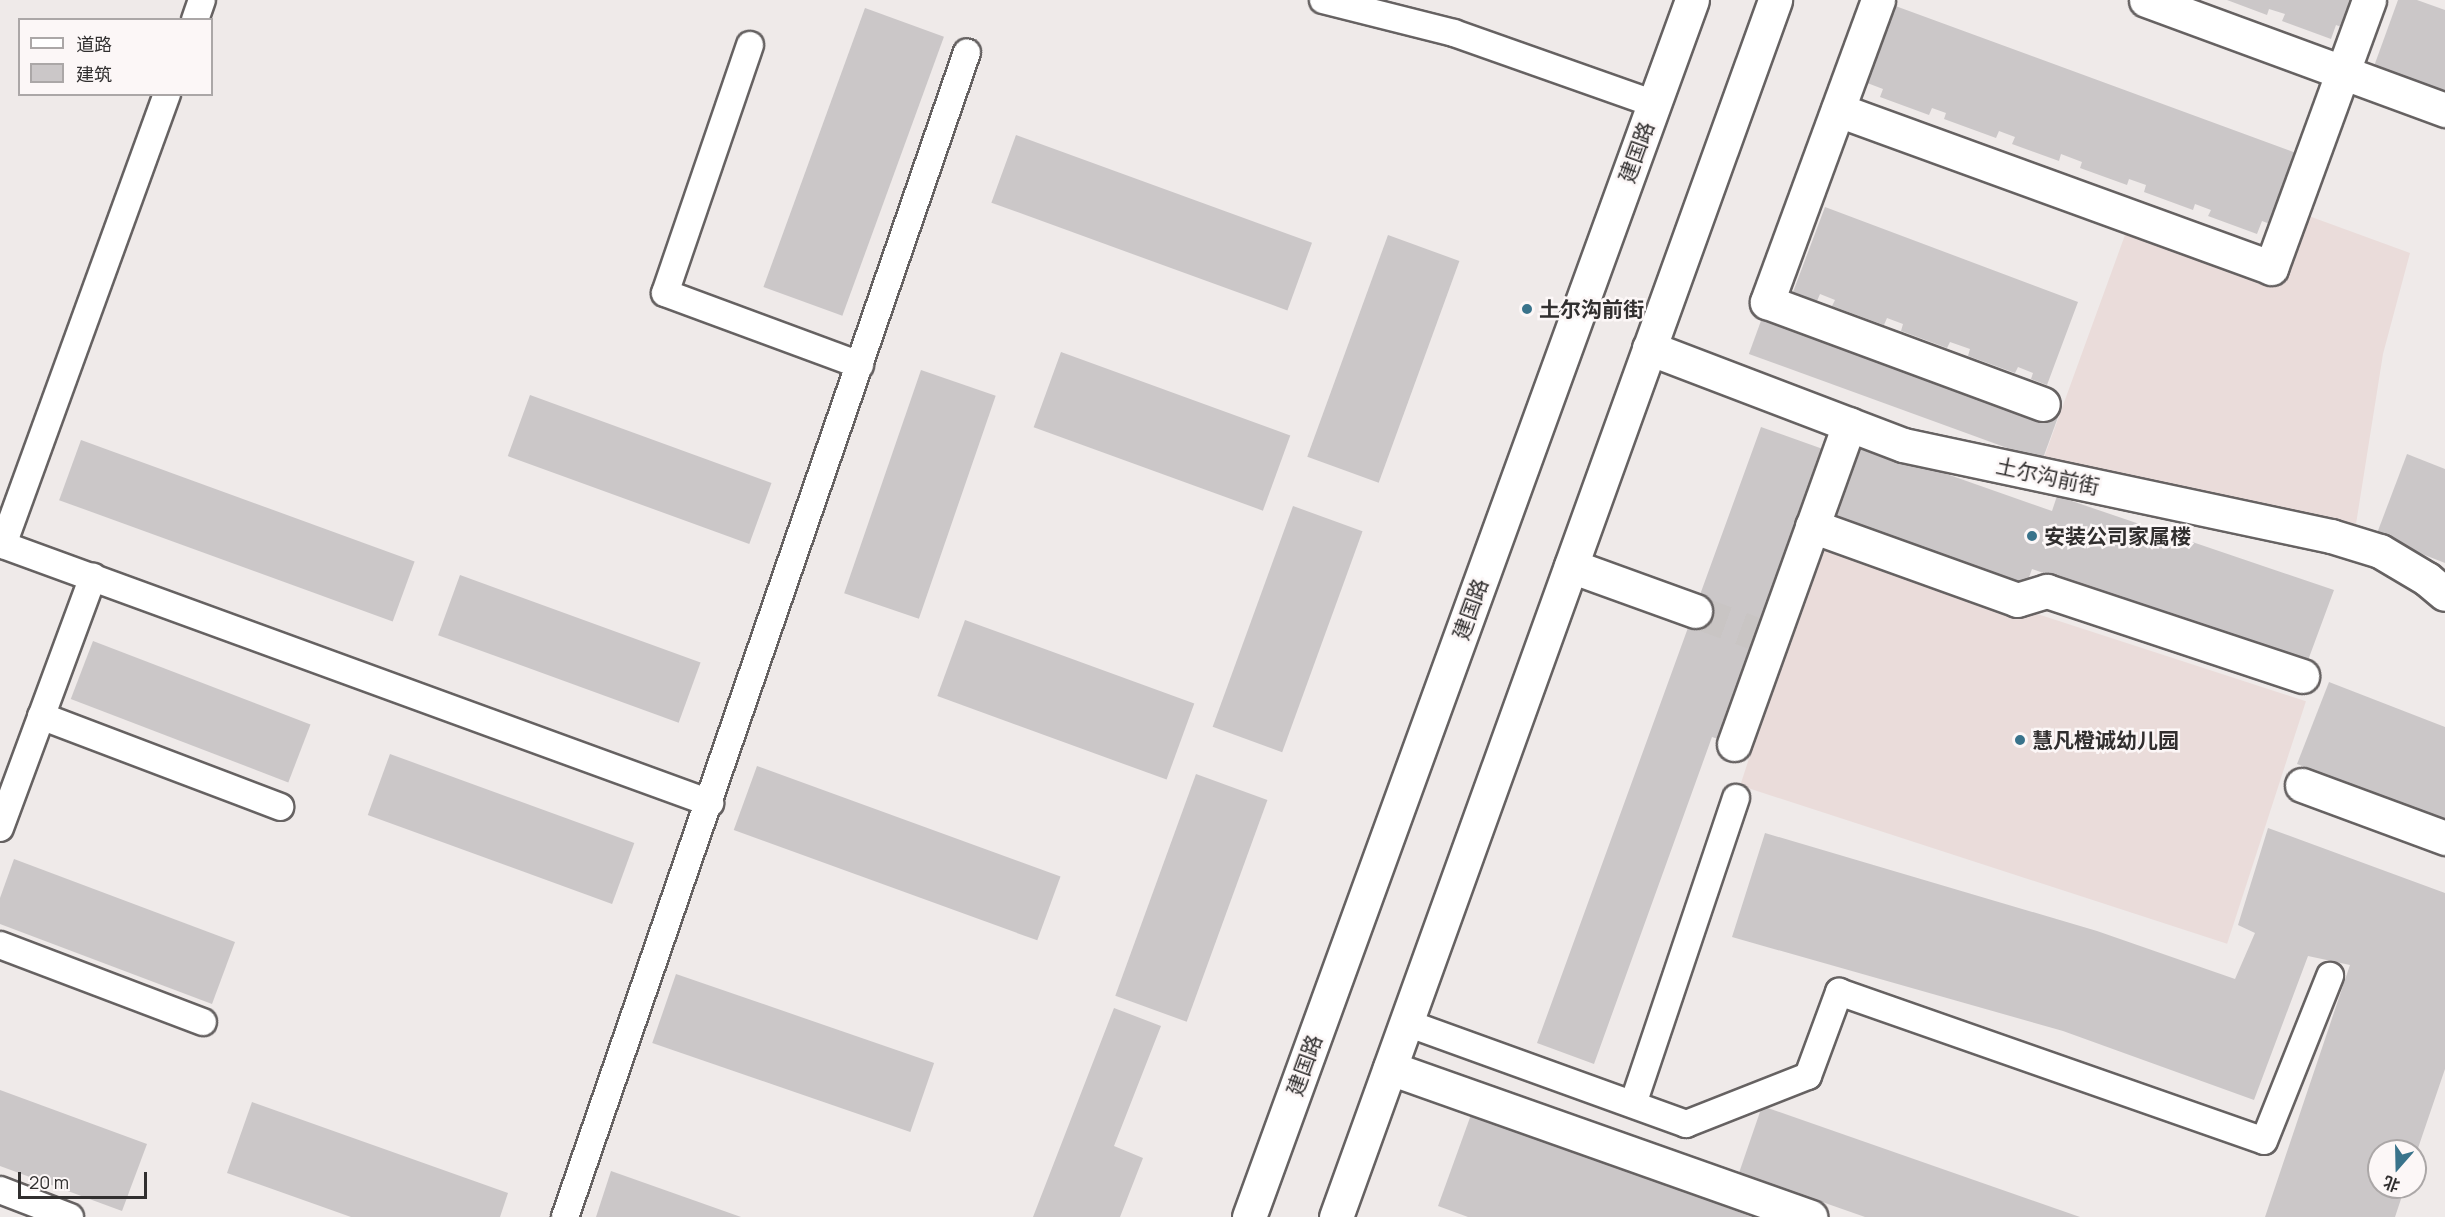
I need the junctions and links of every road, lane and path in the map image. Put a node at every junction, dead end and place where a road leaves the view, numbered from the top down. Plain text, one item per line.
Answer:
1 (202, 0) edge
2 (1323, 0) edge
3 (1692, 0) edge
4 (1775, 0) edge
5 (1878, 0) edge
6 (2146, 0) edge
7 (2369, 0) edge
8 (196, 18) edge
9 (750, 45) dead end
10 (967, 52) dead end
11 (2343, 73) junction
12 (166, 96) edge
13 (1654, 104) junction
14 (1838, 110) junction
15 (2445, 110) edge
16 (1649, 348) junction
17 (860, 365) junction
18 (2043, 404) dead end
19 (1849, 424) junction
20 (1812, 526) junction
21 (2, 544) edge
22 (1571, 566) junction
23 (93, 577) junction
24 (2445, 594) edge
25 (1695, 611) tunnel mouth
26 (2302, 676) dead end
27 (41, 716) junction
28 (1734, 744) dead end
29 (2302, 785) dead end
30 (1736, 798) dead end
31 (710, 803) junction
32 (280, 807) dead end
33 (0, 828) edge
34 (2445, 838) edge
35 (0, 945) edge
36 (2330, 976) dead end
37 (203, 1022) dead end
38 (1407, 1023) junction
39 (1390, 1068) junction
40 (1633, 1104) junction
41 (0, 1190) edge
42 (1259, 1214) edge
43 (70, 1217) edge
44 (565, 1217) edge
45 (1336, 1217) edge
46 (1810, 1217) edge

1 - 8 lane
2 - 13 lane
3 - 13 street, 建国路
4 - 16 street
5 - 14 street
6 - 11 street
7 - 11 street
9 - 17 lane
10 - 17 lane
11 - 14 street
11 - 15 street
12 - 21 lane
13 - 42 street, 建国路
14 - 18 street
16 - 19 street, 土尔沟前街
16 - 22 street
17 - 31 lane
19 - 20 street
19 - 24 street, 土尔沟前街
20 - 26 street
20 - 28 street
21 - 23 lane
22 - 25 street
22 - 38 street
23 - 27 lane
23 - 31 lane
27 - 32 lane
27 - 33 lane
29 - 34 street
30 - 40 lane
31 - 44 lane
35 - 37 lane
36 - 40 lane
38 - 39 street
38 - 40 lane
39 - 45 street
39 - 46 street
41 - 43 lane

